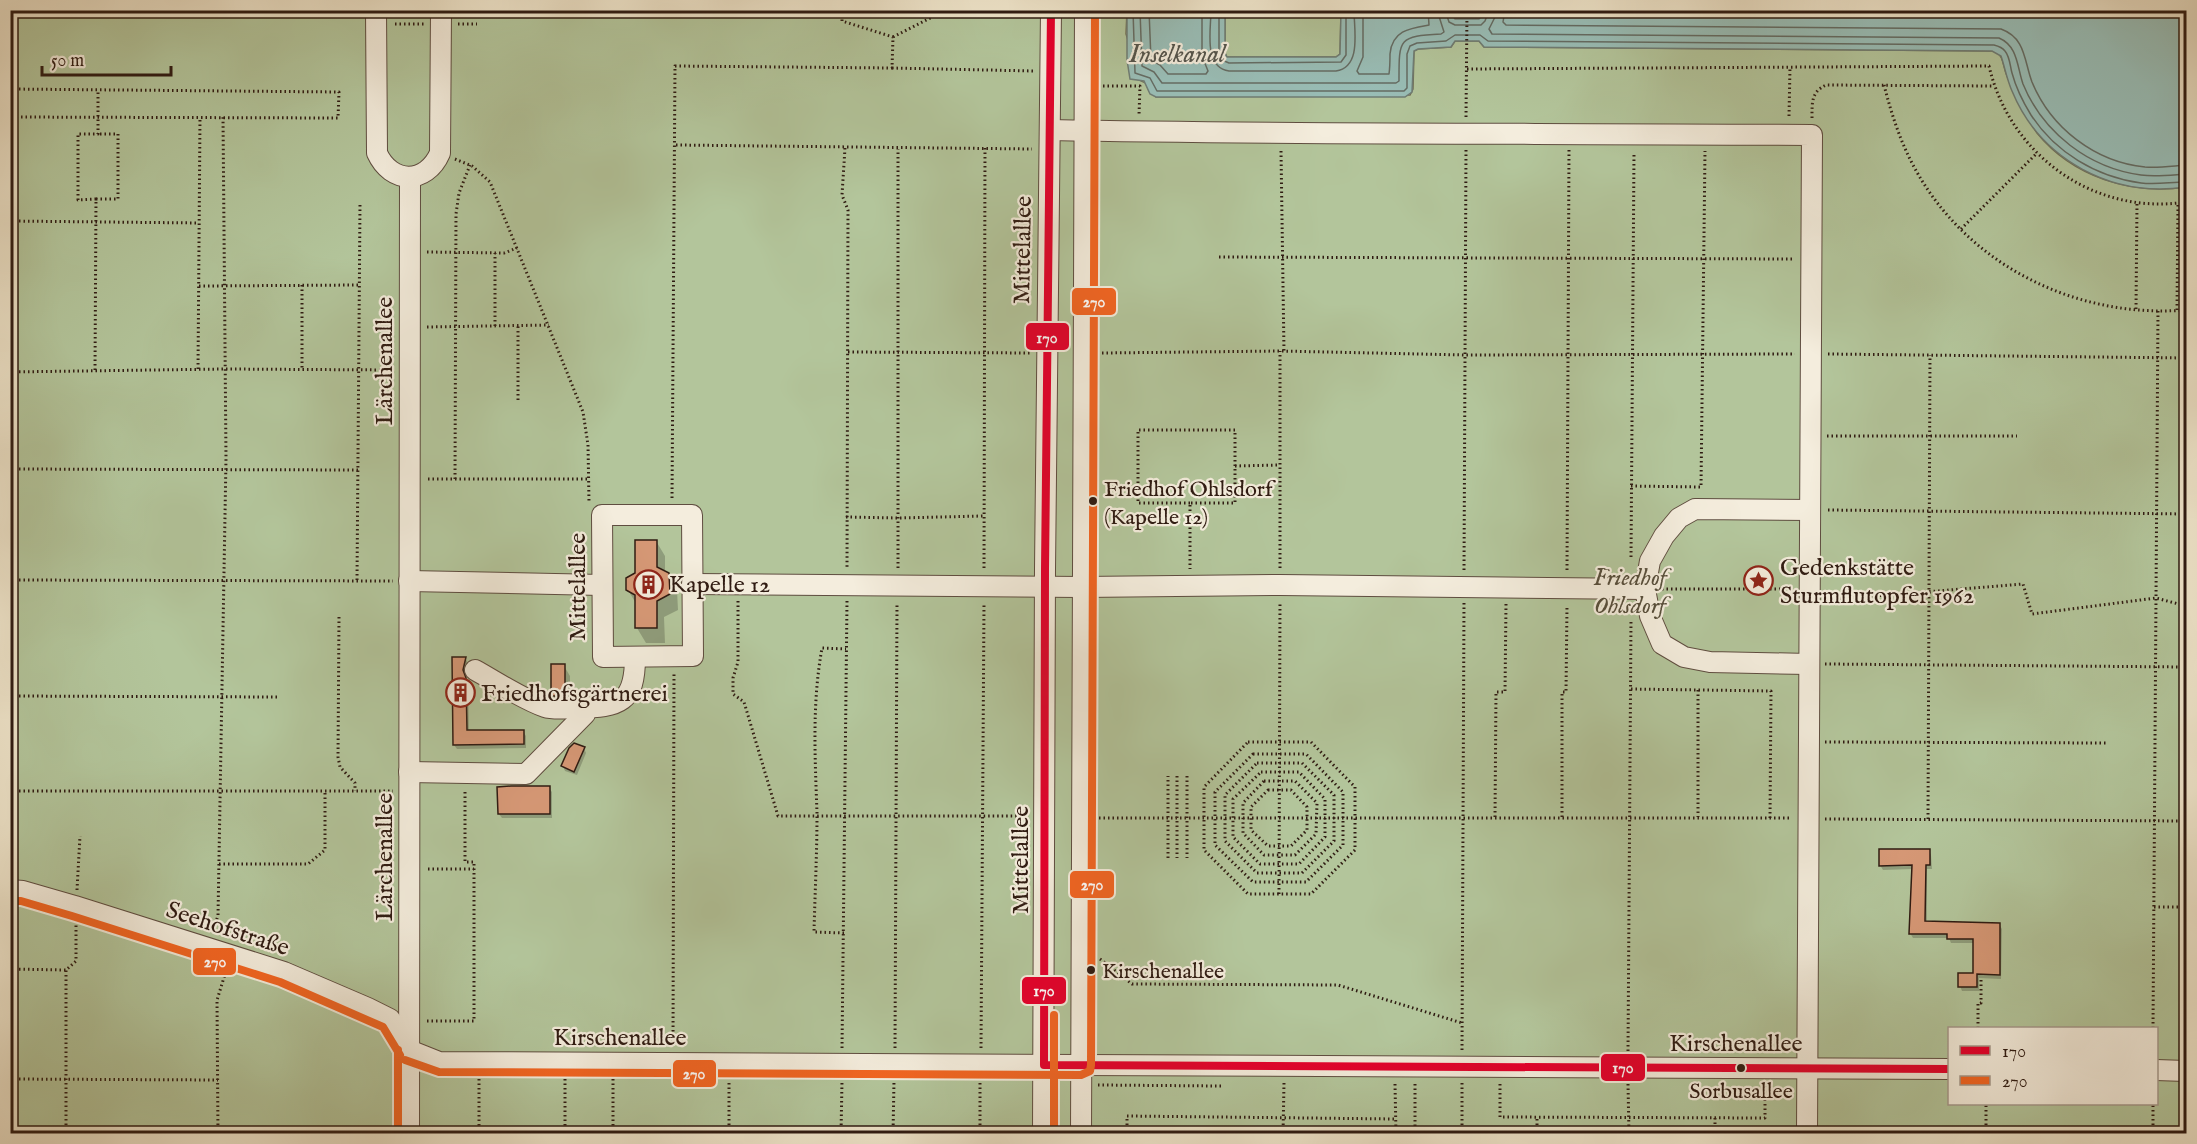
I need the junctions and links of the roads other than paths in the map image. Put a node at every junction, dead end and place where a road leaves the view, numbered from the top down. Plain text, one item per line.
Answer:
1 (376, 10) edge
2 (441, 10) edge
3 (1051, 10) edge
4 (1085, 10) edge
5 (1084, 131) junction
6 (1049, 140) junction
7 (410, 177) junction
8 (1810, 510) junction
9 (409, 581) junction
10 (692, 584) junction
11 (602, 585) junction
12 (1045, 586) junction
13 (1082, 587) junction
14 (1645, 589) junction
15 (635, 657) junction
16 (1809, 664) junction
17 (475, 670) dead end
18 (586, 708) junction
19 (409, 781) junction
20 (10, 890) edge
21 (409, 1050) junction
22 (1044, 1065) junction
23 (1081, 1065) junction
24 (1807, 1069) junction
25 (1948, 1070) edge
26 (2158, 1070) edge
27 (2187, 1071) edge
28 (409, 1134) edge
29 (1043, 1134) edge
30 (1081, 1134) edge
31 (1807, 1134) edge

1 - 7 street
2 - 7 street
3 - 6 street, Mittelallee
4 - 5 street
5 - 6 street
5 - 8 street
5 - 13 street
6 - 12 street, Mittelallee
7 - 9 street, Lärchenallee
8 - 14 street
8 - 16 street
9 - 11 street
9 - 19 street, Lärchenallee
10 - 11 street, Mittelallee
10 - 12 street
10 - 15 street, Mittelallee
11 - 15 street, Mittelallee
12 - 13 street
12 - 22 street, Mittelallee
13 - 14 street
13 - 23 street
14 - 16 street
15 - 18 street
16 - 24 street
17 - 18 street
18 - 19 street
19 - 21 street, Lärchenallee
20 - 21 street, Seehofstraße
21 - 22 street, Kirschenallee
21 - 28 street, Lärchenallee
22 - 23 street, Kirschenallee
22 - 29 street, Mittelallee
23 - 24 street, Kirschenallee
23 - 30 street
24 - 25 street, Kirschenallee
24 - 31 street
26 - 27 street

